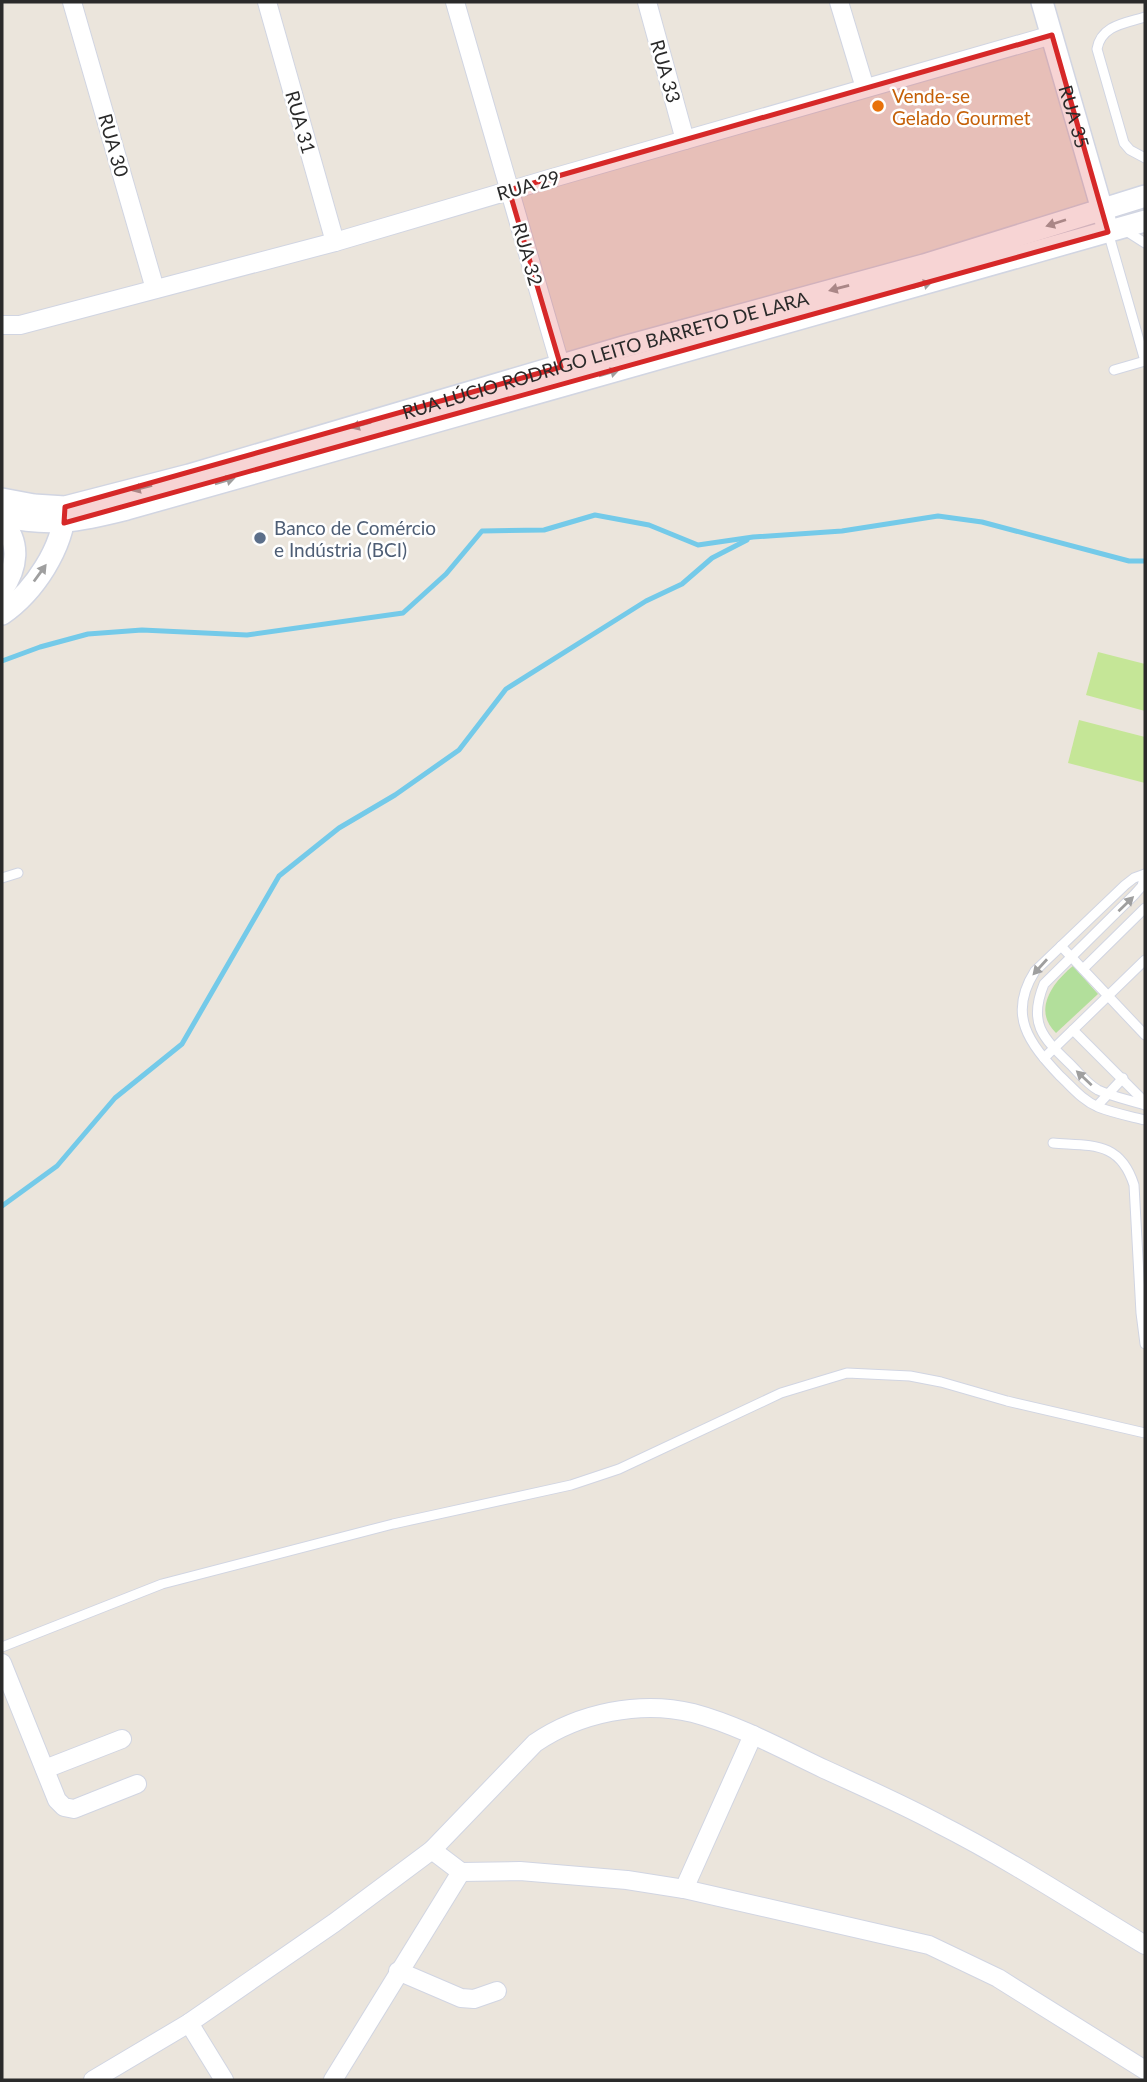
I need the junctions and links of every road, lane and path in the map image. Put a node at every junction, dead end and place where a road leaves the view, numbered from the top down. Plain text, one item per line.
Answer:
1 (72, 2) edge
2 (267, 2) edge
3 (455, 2) edge
4 (647, 2) edge
5 (839, 2) edge
6 (1042, 2) edge
7 (1145, 18) edge
8 (1052, 35) junction
9 (865, 88) junction
10 (685, 140) junction
11 (1145, 158) edge
12 (509, 191) junction
13 (1145, 196) edge
14 (1101, 208) junction
15 (1145, 221) edge
16 (1115, 230) junction
17 (335, 242) junction
18 (1145, 243) edge
19 (155, 289) junction
20 (2, 326) edge
21 (1145, 361) edge
22 (1114, 370) dead end
23 (563, 376) junction
24 (2, 499) edge
25 (64, 515) junction
26 (2, 516) edge
27 (2, 522) edge
28 (2, 590) edge
29 (2, 614) edge
30 (18, 873) dead end
31 (1145, 874) edge
32 (2, 878) edge
33 (1145, 908) edge
34 (1061, 946) junction
35 (1071, 956) junction
36 (1145, 960) edge
37 (1083, 969) junction
38 (1108, 996) junction
39 (1073, 1030) junction
40 (1145, 1035) edge
41 (1054, 1049) junction
42 (1044, 1058) junction
43 (1123, 1078) junction
44 (1110, 1093) junction
45 (1145, 1104) edge
46 (1097, 1106) junction
47 (1145, 1120) edge
48 (1053, 1143) dead end
49 (1145, 1344) edge
50 (1145, 1433) edge
51 (2, 1647) edge
52 (2, 1663) edge
53 (753, 1735) junction
54 (122, 1739) dead end
55 (45, 1769) junction
56 (138, 1784) dead end
57 (432, 1850) junction
58 (461, 1872) junction
59 (684, 1889) junction
60 (1145, 1945) edge
61 (398, 1971) junction
62 (497, 1991) dead end
63 (189, 2023) junction
64 (1145, 2070) edge
65 (93, 2080) edge
66 (223, 2080) edge
67 (333, 2080) edge

1 - 19 street, RUA 30
2 - 17 street, RUA 31
3 - 12 street, RUA 32
4 - 10 street, RUA 33
5 - 9 street
6 - 8 street, RUA 35
7 - 11 lane
8 - 9 street, RUA 29
8 - 14 street, RUA 35
9 - 10 street, RUA 29
10 - 12 street, RUA 29
12 - 17 street, RUA 29
12 - 23 street, RUA 32
13 - 14 street, RUA LÚCIO RODRIGO LEITO BARRETO DE LARA
14 - 16 street, RUA 35
14 -> 23 street, RUA LÚCIO RODRIGO LEITO BARRETO DE LARA
15 - 16 street, RUA LÚCIO RODRIGO LEITO BARRETO DE LARA
16 - 18 lane
16 - 21 lane
23 -> 16 street, RUA LÚCIO RODRIGO LEITO BARRETO DE LARA
17 - 19 street, RUA 29
19 - 20 street, RUA 29
21 - 22 lane
23 - 25 street, RUA LÚCIO RODRIGO LEITO BARRETO DE LARA
24 - 25 street
25 - 26 street
29 -> 25 street
27 - 28 street
30 - 32 lane
31 - 34 lane
35 -> 31 lane
33 - 37 lane
34 - 35 lane
34 -> 42 lane
35 - 37 lane
35 - 41 lane
36 - 38 lane
37 - 38 lane
38 - 39 lane
38 - 40 lane
39 - 41 lane
39 - 43 lane
41 - 42 lane
44 -> 41 lane
42 - 46 lane
43 - 44 lane
43 - 45 lane
44 - 45 lane
44 - 46 lane
46 - 47 lane
48 - 49 lane
50 - 51 lane
52 - 55 street
53 - 57 street
53 - 59 street
53 - 60 street
54 - 55 street
55 - 56 street
57 - 58 street
57 - 63 street
58 - 59 street
58 - 61 street
59 - 64 street
61 - 62 street
61 - 67 street
63 - 65 street
63 - 66 street

